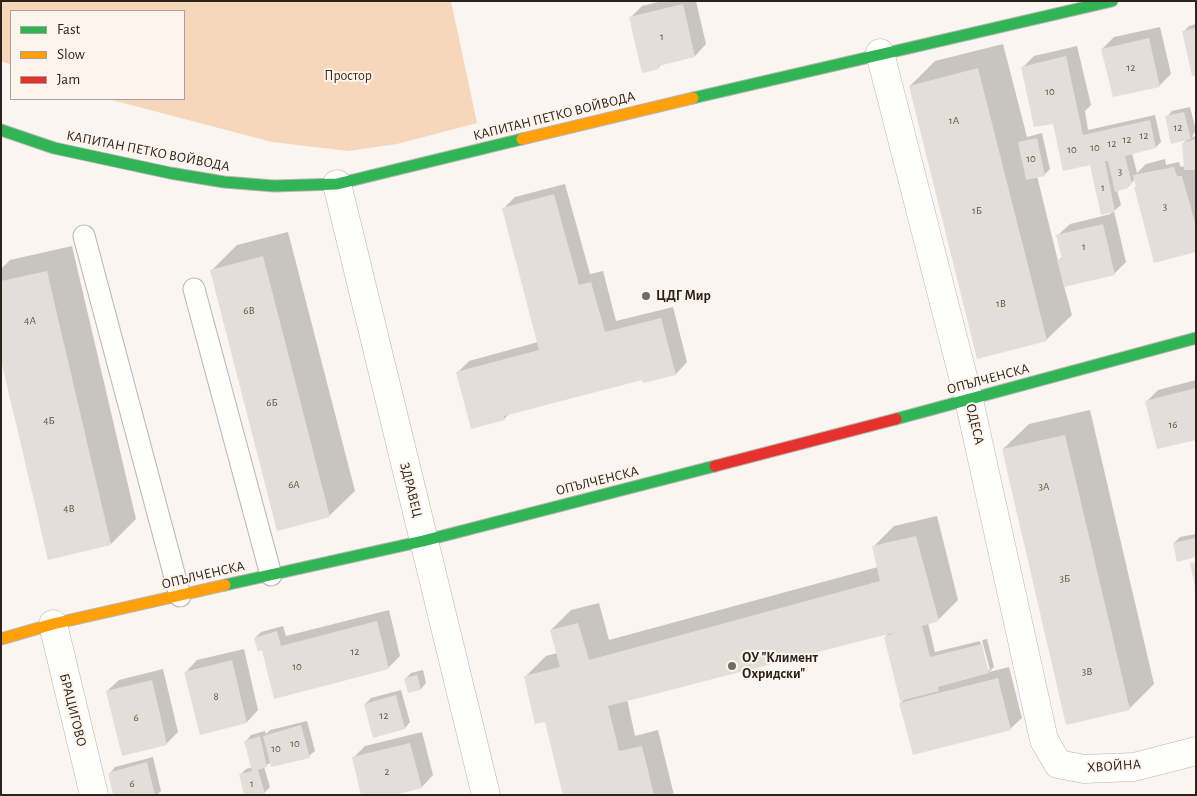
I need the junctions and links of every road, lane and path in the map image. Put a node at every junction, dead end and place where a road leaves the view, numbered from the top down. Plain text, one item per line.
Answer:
1 (1112, 1) edge
2 (880, 53) junction
3 (1, 130) edge
4 (337, 184) junction
5 (84, 236) dead end
6 (194, 289) dead end
7 (1196, 338) edge
8 (969, 400) junction
9 (423, 541) junction
10 (272, 576) junction
11 (180, 596) junction
12 (53, 624) junction
13 (1, 639) edge
14 (1044, 740) joint
15 (1196, 751) edge
16 (94, 795) edge
17 (486, 795) edge

1 - 2 street, КАПИТАН ПЕТКО ВОЙВОДА
2 - 4 street, КАПИТАН ПЕТКО ВОЙВОДА
2 - 8 street, ОДЕСА
3 - 4 street, КАПИТАН ПЕТКО ВОЙВОДА
4 - 9 street, ЗДРАВЕЦ
5 - 11 lane
6 - 10 lane
7 - 8 street, ОПЪЛЧЕНСКА
8 - 9 street, ОПЪЛЧЕНСКА
8 - 14 street, ОДЕСА
9 - 10 street, ОПЪЛЧЕНСКА
9 - 17 street, ЗДРАВЕЦ
10 - 11 street, ОПЪЛЧЕНСКА
11 - 12 street, ОПЪЛЧЕНСКА
12 - 13 street, ОПЪЛЧЕНСКА
12 - 16 street, БРАЦИГОВО
14 - 15 street, ХВОЙНА

